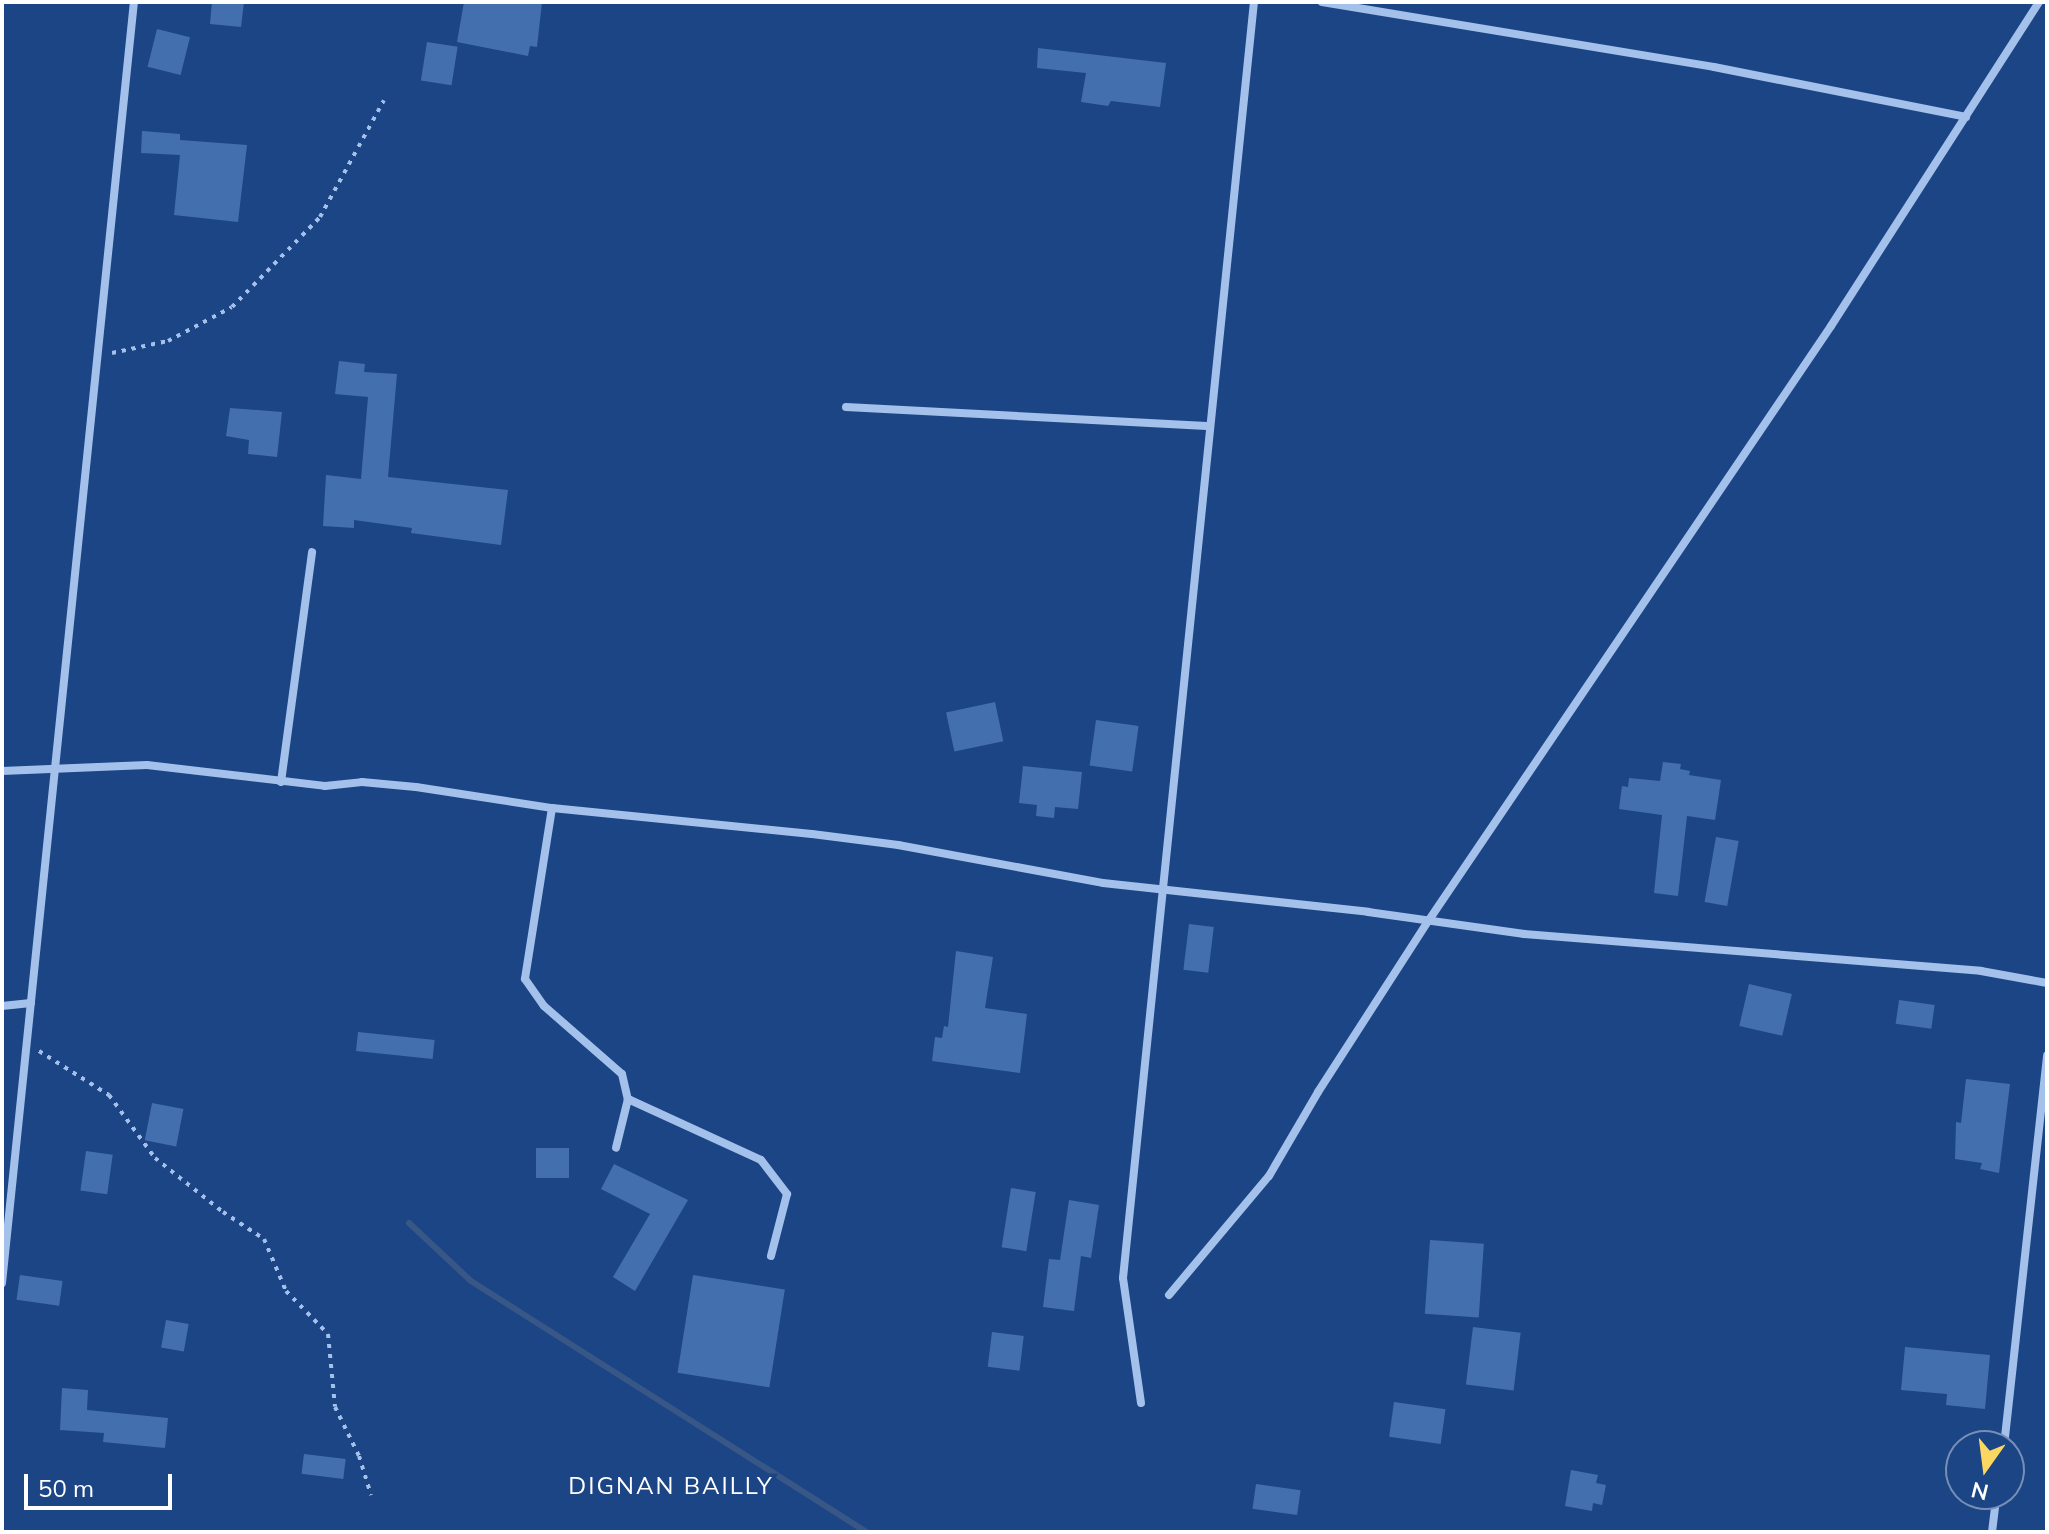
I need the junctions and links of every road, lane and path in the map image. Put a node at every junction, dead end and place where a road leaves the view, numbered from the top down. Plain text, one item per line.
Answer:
1 (134, 2) edge
2 (1254, 2) edge
3 (1322, 2) edge
4 (2039, 2) edge
5 (384, 100) dead end
6 (1966, 117) junction
7 (98, 356) junction
8 (846, 407) dead end
9 (1207, 426) junction
10 (312, 552) dead end
11 (2, 771) edge
12 (55, 771) junction
13 (281, 782) junction
14 (552, 808) junction
15 (1162, 889) junction
16 (1429, 920) junction
17 (2047, 983) edge
18 (31, 1003) junction
19 (2, 1006) edge
20 (27, 1044) junction
21 (2047, 1055) edge
22 (628, 1099) junction
23 (616, 1148) dead end
24 (771, 1256) dead end
25 (2, 1283) edge
26 (1169, 1295) dead end
27 (1141, 1403) dead end
28 (2006, 1430) edge
29 (371, 1495) dead end
30 (1995, 1510) edge
31 (1992, 1532) edge

1 - 7 street
2 - 9 street
3 - 6 street
4 - 6 street
5 - 7 path
6 - 16 street
7 - 12 street
8 - 9 street
9 - 15 street
10 - 13 street
11 - 12 street
12 - 13 street
12 - 18 street
13 - 14 street
14 - 15 street
14 - 22 street
15 - 16 street
15 - 27 street
16 - 17 street
16 - 26 street
18 - 19 street
18 - 20 street
20 - 25 street
20 - 29 path
21 - 28 street
22 - 23 street
22 - 24 street
30 - 31 street

